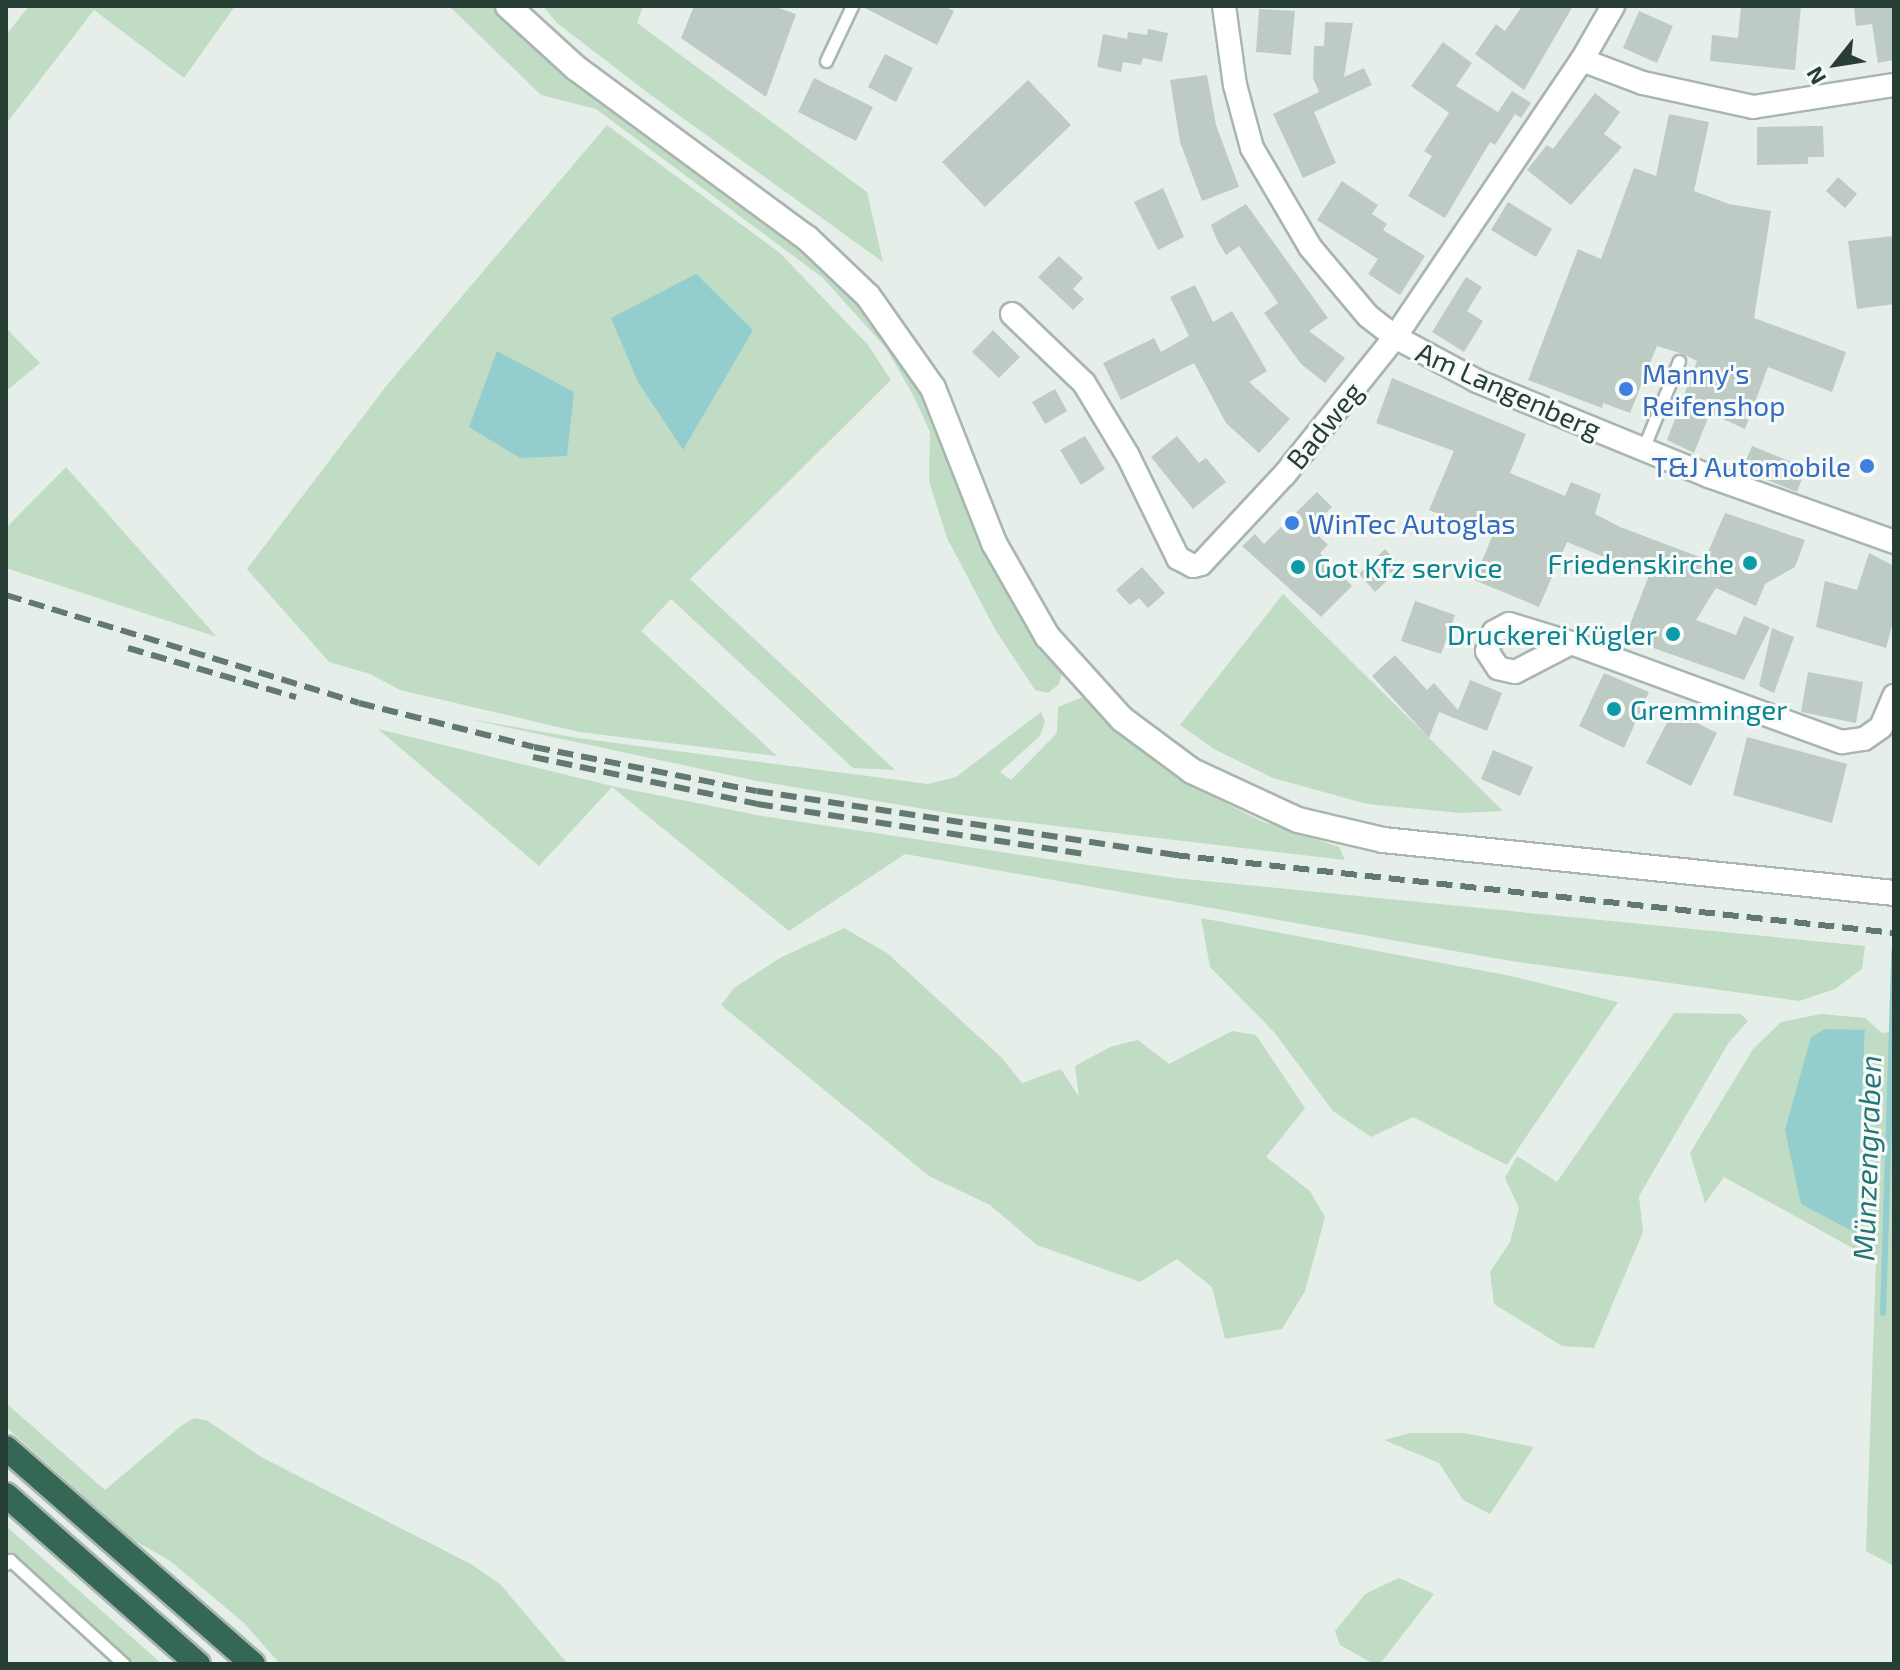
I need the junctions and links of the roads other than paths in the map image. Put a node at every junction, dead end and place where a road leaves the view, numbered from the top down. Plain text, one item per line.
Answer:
1 (508, 6) edge
2 (852, 6) edge
3 (1224, 6) edge
4 (1613, 6) edge
5 (1582, 60) junction
6 (826, 61) dead end
7 (1894, 85) edge
8 (1012, 314) dead end
9 (1395, 337) junction
10 (1679, 361) dead end
11 (1643, 449) junction
12 (1894, 542) edge
13 (1571, 643) dead end
14 (1894, 696) edge
15 (1894, 893) edge
16 (6, 1448) edge
17 (6, 1495) edge
18 (8, 1562) edge
19 (124, 1664) edge
20 (198, 1664) edge
21 (253, 1664) edge

1 - 15 main road
2 - 6 lane
3 - 9 street, Am Langenberg
4 - 5 street, Badweg
5 - 7 street
5 - 9 street, Badweg
8 - 9 street, Badweg
9 - 11 street, Am Langenberg
10 - 11 lane
11 - 12 street, Am Langenberg
13 - 14 street
16 - 21 highway
17 - 20 highway
18 - 19 lane

